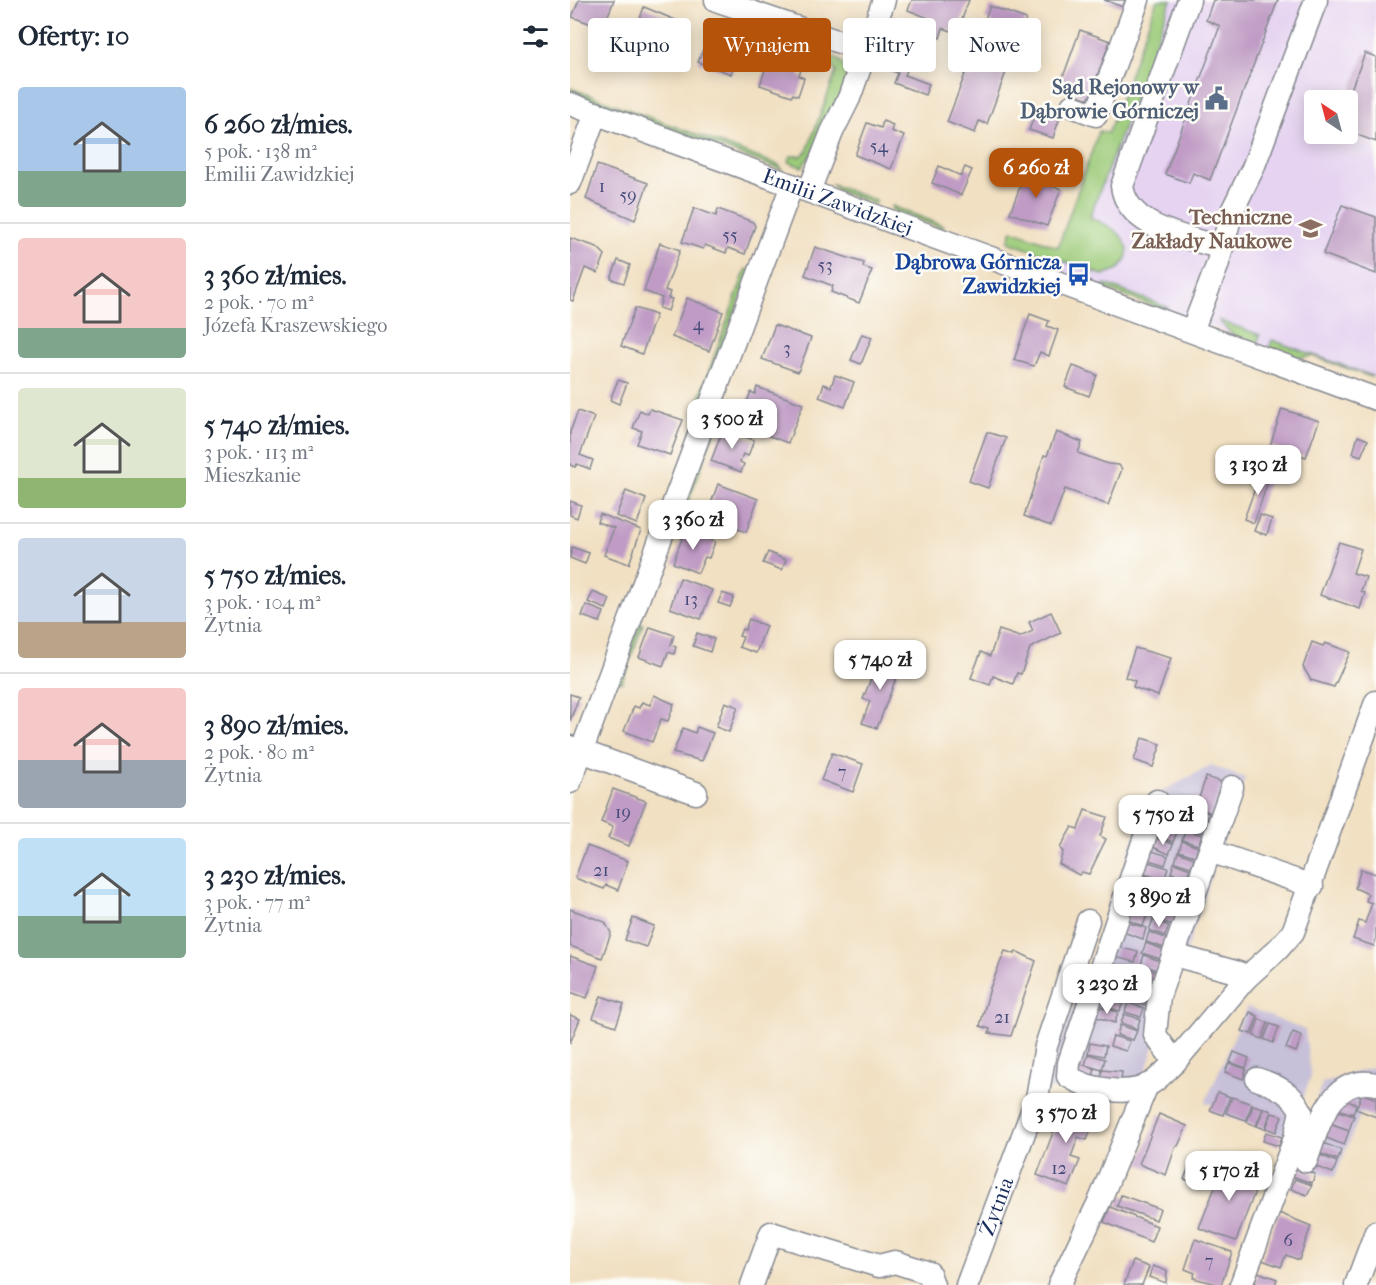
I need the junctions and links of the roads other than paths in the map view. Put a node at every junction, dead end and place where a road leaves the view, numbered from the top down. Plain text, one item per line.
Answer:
1 (716, 0) edge
2 (884, 0) edge
3 (1138, 0) edge
4 (1189, 0) edge
5 (1316, 0) edge
6 (878, 18) edge
7 (843, 43) edge
8 (856, 72) edge
9 (570, 104) edge
10 (1072, 106) dead end
11 (596, 113) junction
12 (570, 183) edge
13 (801, 188) junction
14 (1221, 248) junction
15 (1192, 331) junction
16 (1376, 399) edge
17 (1376, 702) edge
18 (576, 749) edge
19 (570, 782) edge
20 (1232, 787) dead end
21 (696, 793) dead end
22 (1157, 801) dead end
23 (1210, 851) junction
24 (1311, 886) junction
25 (1111, 937) junction
26 (1174, 955) junction
27 (1246, 978) junction
28 (1175, 1062) junction
29 (1257, 1079) dead end
30 (1376, 1084) edge
31 (1147, 1085) junction
32 (1301, 1111) junction
33 (1324, 1113) junction
34 (1306, 1161) dead end
35 (1376, 1232) edge
36 (752, 1285) edge
37 (933, 1285) edge
38 (967, 1285) edge
39 (1059, 1285) edge
40 (1241, 1285) edge
41 (1356, 1285) edge

1 - 7 street
2 - 6 street
3 - 10 street
4 - 14 street
5 - 14 street
8 - 13 street
9 - 11 street, Emilii Zawidzkiej
11 - 12 street
11 - 13 street, Emilii Zawidzkiej
13 - 15 street, Emilii Zawidzkiej
13 - 18 street
14 - 15 street
15 - 16 street, Emilii Zawidzkiej
17 - 24 street
18 - 19 street
18 - 21 street
20 - 23 street
22 - 25 street
23 - 24 street
23 - 26 street
24 - 27 street
25 - 31 street
25 - 38 street, Żytnia
26 - 27 street
26 - 28 street
27 - 28 street
28 - 31 street
29 - 32 street
30 - 33 street
31 - 39 street
32 - 33 street
32 - 40 street
33 - 34 street
35 - 41 street
36 - 37 street

